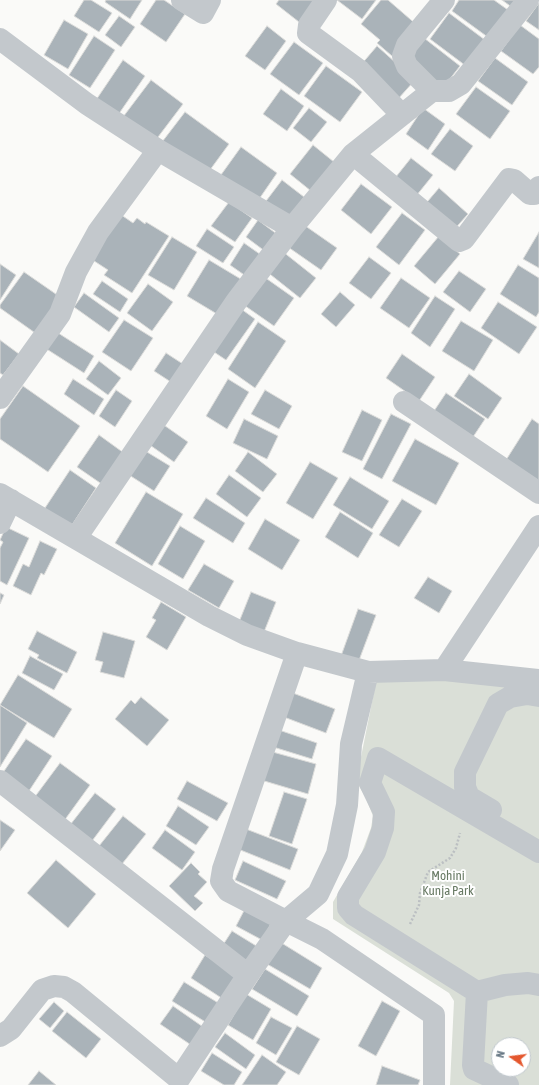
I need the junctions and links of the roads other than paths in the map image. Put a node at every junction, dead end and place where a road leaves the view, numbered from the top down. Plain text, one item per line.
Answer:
1 (182, 0) edge
2 (210, 0) edge
3 (326, 0) edge
4 (444, 0) edge
5 (528, 0) edge
6 (0, 39) edge
7 (432, 91) junction
8 (402, 115) junction
9 (158, 150) junction
10 (352, 154) junction
11 (539, 187) edge
12 (292, 228) junction
13 (0, 398) edge
14 (404, 402) dead end
15 (539, 493) edge
16 (6, 497) edge
17 (0, 523) edge
18 (539, 526) edge
19 (76, 538) junction
20 (297, 652) junction
21 (444, 670) junction
22 (368, 672) junction
23 (539, 680) edge
24 (539, 696) edge
25 (0, 781) edge
26 (539, 837) edge
27 (539, 852) edge
28 (286, 921) junction
29 (248, 975) junction
30 (539, 985) edge
31 (477, 992) junction
32 (0, 1036) edge
33 (178, 1082) edge
34 (434, 1085) edge
35 (508, 1085) edge

1 - 2 street
3 - 8 street
4 - 7 street
5 - 7 street
6 - 9 street
7 - 8 street
8 - 10 street
9 - 12 street
9 - 13 street
10 - 11 street
10 - 12 street
12 - 19 street
14 - 15 street
16 - 17 street
16 - 19 street
18 - 21 street
19 - 20 street
20 - 22 street
20 - 28 street
21 - 22 street
21 - 23 street
22 - 28 street
24 - 26 street
25 - 29 street
27 - 31 street
28 - 29 street
28 - 34 street
29 - 33 street
30 - 31 street
31 - 35 street
32 - 33 street

